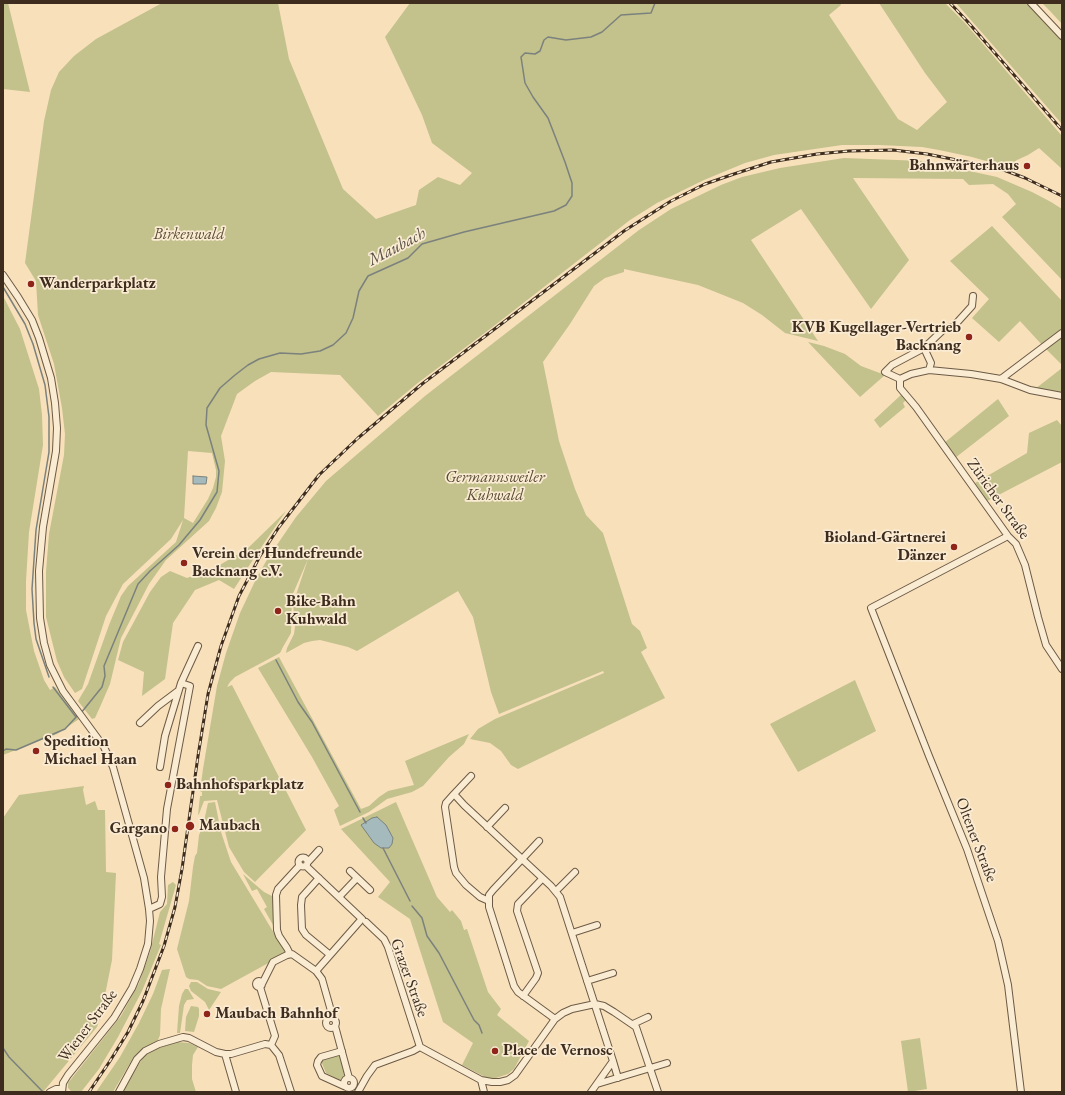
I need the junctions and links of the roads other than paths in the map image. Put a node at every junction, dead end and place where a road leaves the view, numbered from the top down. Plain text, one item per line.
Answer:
1 (1031, 3) edge
2 (1062, 36) edge
3 (3, 275) edge
4 (973, 296) dead end
5 (1062, 333) edge
6 (924, 348) junction
7 (929, 370) junction
8 (900, 379) junction
9 (1001, 379) junction
10 (1062, 396) edge
11 (1008, 536) junction
12 (198, 646) dead end
13 (1062, 669) edge
14 (181, 683) junction
15 (178, 692) junction
16 (140, 723) dead end
17 (160, 767) dead end
18 (471, 776) dead end
19 (454, 794) junction
20 (505, 808) dead end
21 (487, 827) junction
22 (539, 841) dead end
23 (319, 850) dead end
24 (522, 859) junction
25 (305, 864) junction
26 (350, 871) dead end
27 (574, 872) dead end
28 (320, 878) junction
29 (357, 878) junction
30 (542, 878) junction
31 (370, 890) dead end
32 (556, 891) junction
33 (339, 897) junction
34 (488, 901) junction
35 (149, 909) junction
36 (362, 921) junction
37 (597, 925) dead end
38 (572, 933) junction
39 (290, 954) junction
40 (329, 954) junction
41 (316, 971) junction
42 (613, 973) dead end
43 (587, 980) junction
44 (523, 996) junction
45 (595, 1004) junction
46 (648, 1017) dead end
47 (555, 1019) junction
48 (633, 1024) junction
49 (271, 1045) junction
50 (420, 1047) junction
51 (342, 1051) junction
52 (225, 1054) junction
53 (613, 1061) junction
54 (667, 1063) dead end
55 (650, 1069) junction
56 (618, 1078) junction
57 (481, 1080) junction
58 (597, 1084) junction
59 (346, 1087) junction
60 (62, 1091) edge
61 (50, 1092) edge
62 (119, 1092) edge
63 (236, 1092) edge
64 (291, 1092) edge
65 (357, 1092) edge
66 (484, 1092) edge
67 (591, 1092) edge
68 (658, 1092) edge
69 (1021, 1092) edge

1 - 2 street
3 - 35 street, Wiener Straße
4 - 6 street
5 - 9 street
6 - 7 street
6 - 8 street
7 - 8 street
7 - 9 street
8 - 11 street, Züricher Straße
9 - 10 street
11 - 13 street, Züricher Straße
11 - 69 street, Oltener Straße
12 - 14 street
14 - 15 street
14 - 35 street
15 - 16 street
15 - 17 street
18 - 19 street
19 - 21 street
19 - 34 street
20 - 21 street
21 - 24 street
22 - 24 street
23 - 25 street
24 - 30 street
24 - 34 street
25 - 28 street, Grazer Straße
25 - 39 street
26 - 29 street
27 - 32 street
28 - 33 street, Grazer Straße
28 - 40 street
29 - 31 street
29 - 33 street
30 - 32 street
30 - 44 street
32 - 38 street
33 - 36 street, Grazer Straße
34 - 44 street
35 - 60 street, Wiener Straße
36 - 40 street
36 - 50 street, Grazer Straße
37 - 38 street
38 - 43 street
39 - 41 street
39 - 49 street
40 - 41 street
41 - 51 street
42 - 43 street
43 - 45 street
44 - 47 street
45 - 47 street
45 - 48 street
45 - 53 street
46 - 48 street
47 - 57 street
48 - 55 street
49 - 52 street
49 - 64 street
50 - 57 street
50 - 65 street
51 - 59 street
51 - 59 street
52 - 62 street
52 - 63 street
53 - 56 street
53 - 58 street
54 - 55 street
55 - 56 street
55 - 68 street
56 - 58 street
57 - 66 street
58 - 67 street
59 - 65 street
60 - 61 street

